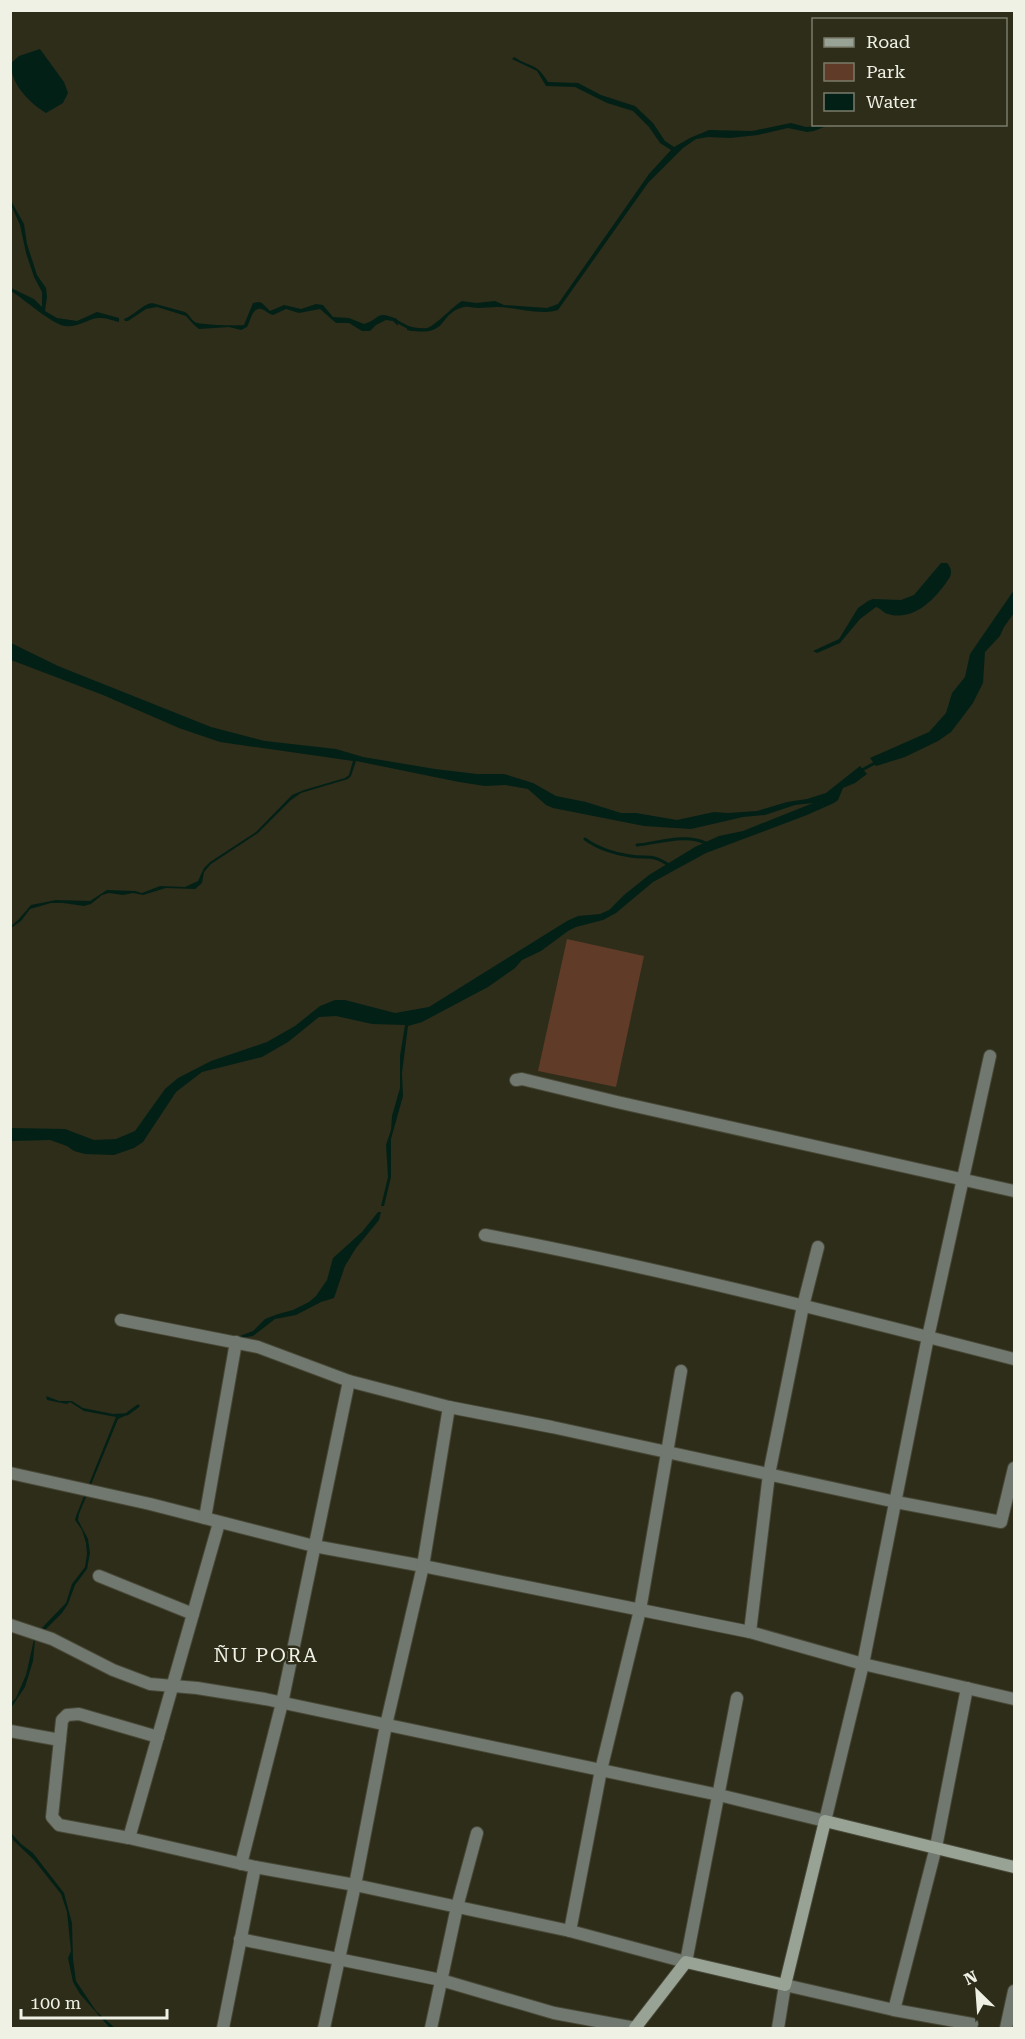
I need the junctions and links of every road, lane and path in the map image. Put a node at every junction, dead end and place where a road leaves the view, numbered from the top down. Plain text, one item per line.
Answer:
1 (990, 1056) dead end
2 (516, 1080) dead end
3 (963, 1179) junction
4 (1014, 1191) edge
5 (485, 1235) dead end
6 (818, 1247) dead end
7 (803, 1306) junction
8 (121, 1320) dead end
9 (928, 1337) junction
10 (236, 1342) junction
11 (1014, 1359) edge
12 (681, 1371) dead end
13 (349, 1382) junction
14 (449, 1407) junction
15 (666, 1451) junction
16 (1014, 1468) edge
17 (10, 1473) edge
18 (769, 1474) junction
19 (896, 1502) junction
20 (205, 1518) junction
21 (219, 1523) junction
22 (314, 1546) junction
23 (423, 1566) junction
24 (99, 1576) dead end
25 (640, 1610) junction
26 (193, 1614) junction
27 (10, 1625) edge
28 (750, 1632) junction
29 (863, 1664) junction
30 (172, 1687) junction
31 (967, 1688) junction
32 (737, 1698) dead end
33 (1014, 1699) edge
34 (282, 1703) junction
35 (386, 1725) junction
36 (10, 1731) edge
37 (158, 1737) junction
38 (60, 1740) junction
39 (601, 1770) junction
40 (719, 1795) junction
41 (825, 1821) junction
42 (477, 1833) dead end
43 (129, 1838) junction
44 (936, 1847) junction
45 (241, 1864) junction
46 (255, 1867) junction
47 (1014, 1867) edge
48 (355, 1886) junction
49 (457, 1907) junction
50 (570, 1931) junction
51 (240, 1939) junction
52 (338, 1960) junction
53 (686, 1962) junction
54 (441, 1980) junction
55 (785, 1985) junction
56 (1014, 1991) edge
57 (894, 2010) junction
58 (972, 2024) dead end
59 (223, 2028) edge
60 (324, 2028) edge
61 (431, 2028) edge
62 (634, 2028) edge
63 (778, 2028) edge
64 (1006, 2028) edge

1 - 3 street
2 - 3 street
3 - 4 street
3 - 9 street
5 - 7 street
6 - 7 street
7 - 9 street
7 - 18 street
8 - 10 street
9 - 11 street
9 - 19 street
10 - 13 street
10 - 20 street
12 - 15 street
13 - 14 street
13 - 22 street
14 - 15 street
14 - 23 street
15 - 18 street
15 - 25 street
16 - 19 street
17 - 20 street
18 - 19 street
18 - 28 street
19 - 29 street
20 - 21 street
21 - 22 street
21 - 26 street
22 - 23 street
22 - 34 street
23 - 25 street
23 - 35 street
24 - 26 street
25 - 28 street
25 - 39 street
26 - 30 street
27 - 30 street
28 - 29 street
29 - 31 street
29 - 41 street
30 - 34 street
30 - 37 street
31 - 33 street
31 - 44 street
32 - 40 street
34 - 35 street
34 - 45 street
35 - 39 street
35 - 48 street
36 - 38 street
37 - 38 street
37 - 43 street
38 - 43 street
39 - 40 street
39 - 50 street
40 - 41 street
40 - 53 street
41 - 44 street
41 - 55 street
42 - 49 street
43 - 45 street
44 - 47 street
44 - 57 street
45 - 46 street
46 - 48 street
46 - 51 street
48 - 49 street
48 - 52 street
49 - 50 street
49 - 54 street
50 - 53 street
51 - 52 street
51 - 59 street
52 - 54 street
52 - 60 street
53 - 55 street
53 - 62 street
54 - 61 street
54 - 62 street
55 - 57 street
55 - 63 street
56 - 64 street
57 - 58 street

